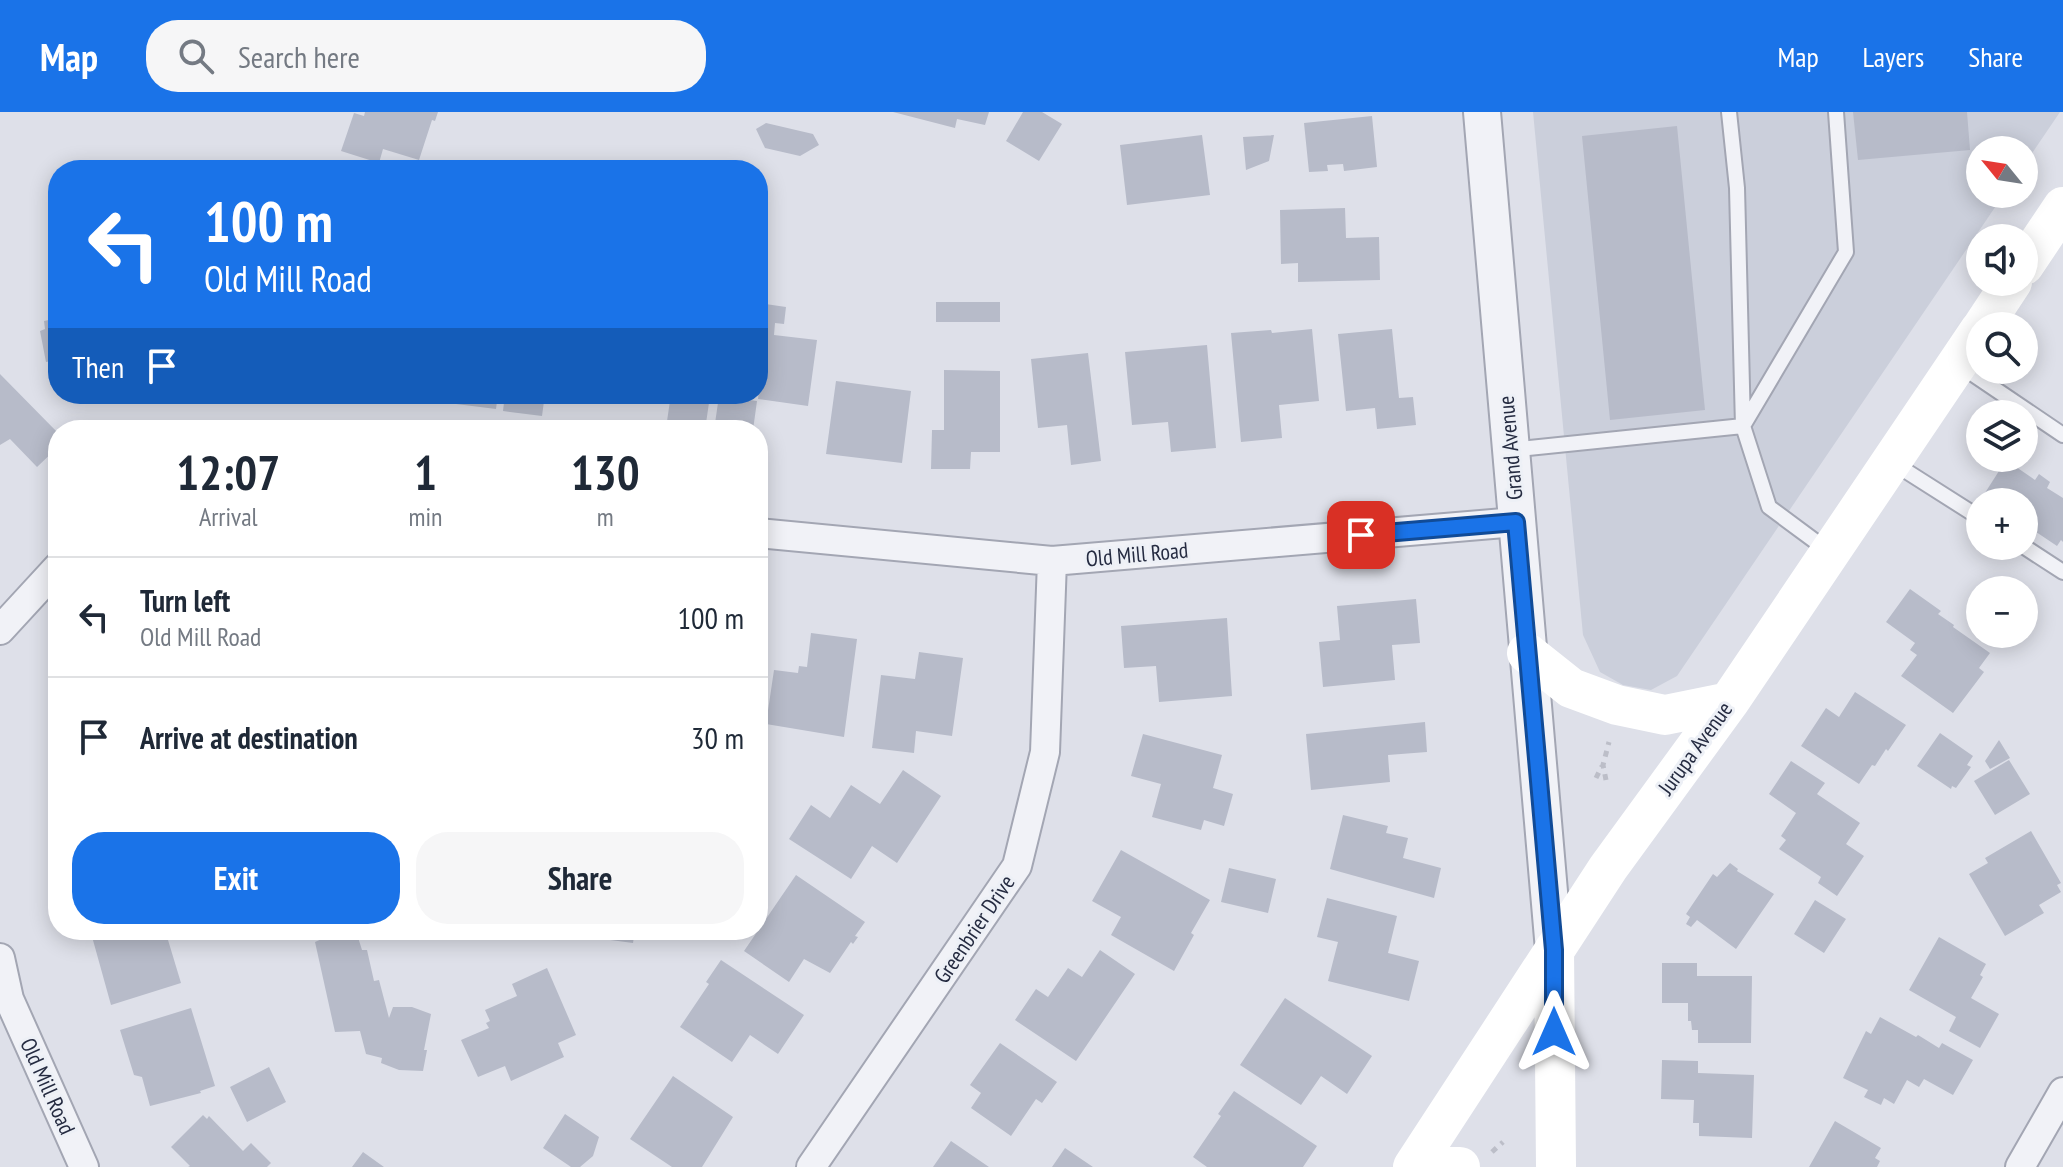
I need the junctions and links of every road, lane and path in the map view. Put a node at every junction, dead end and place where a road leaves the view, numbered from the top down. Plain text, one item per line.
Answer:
1 (1482, 112) edge
2 (1729, 112) edge
3 (1836, 112) edge
4 (2063, 207) edge
5 (2038, 244) edge
6 (1966, 350) edge
7 (1957, 364) junction
8 (1743, 426) junction
9 (2063, 435) edge
10 (1510, 450) junction
11 (1891, 461) junction
12 (1966, 509) edge
13 (1516, 522) junction
14 (768, 534) edge
15 (1830, 552) junction
16 (2038, 556) edge
17 (1052, 561) junction
18 (2063, 572) edge
19 (48, 578) edge
20 (0, 630) edge
21 (1527, 653) junction
22 (1729, 702) junction
23 (1611, 732) dead end
24 (1603, 765) junction
25 (1596, 778) dead end
26 (1606, 780) dead end
27 (1554, 950) junction
28 (0, 958) edge
29 (2063, 1092) edge
30 (1503, 1142) dead end
31 (1476, 1160) edge
32 (84, 1167) edge
33 (811, 1167) edge
34 (1413, 1167) edge
35 (1442, 1167) edge
36 (1556, 1167) edge
37 (2020, 1167) edge

1 - 10 street, Grand Avenue
2 - 8 lane
3 - 8 lane
4 - 5 main road
6 - 7 main road, Jurupa Avenue
7 - 9 lane
7 - 11 main road, Jurupa Avenue
8 - 10 lane
8 - 15 lane
10 - 13 street, Grand Avenue
11 - 12 lane
11 - 15 main road, Jurupa Avenue
13 - 17 street, Old Mill Road
13 - 21 street, Grand Avenue
14 - 17 street, Old Mill Road
15 - 22 main road, Jurupa Avenue
16 - 18 lane
17 - 33 street, Greenbrier Drive
19 - 20 street
21 - 22 main road
21 - 27 street, Grand Avenue
22 - 27 main road, Jurupa Avenue
23 - 24 path
24 - 25 path
24 - 26 path
27 - 34 main road, Jurupa Avenue
27 - 36 main road, Grand Avenue
28 - 32 street, Old Mill Road
29 - 37 street
30 - 31 path
31 - 35 main road

